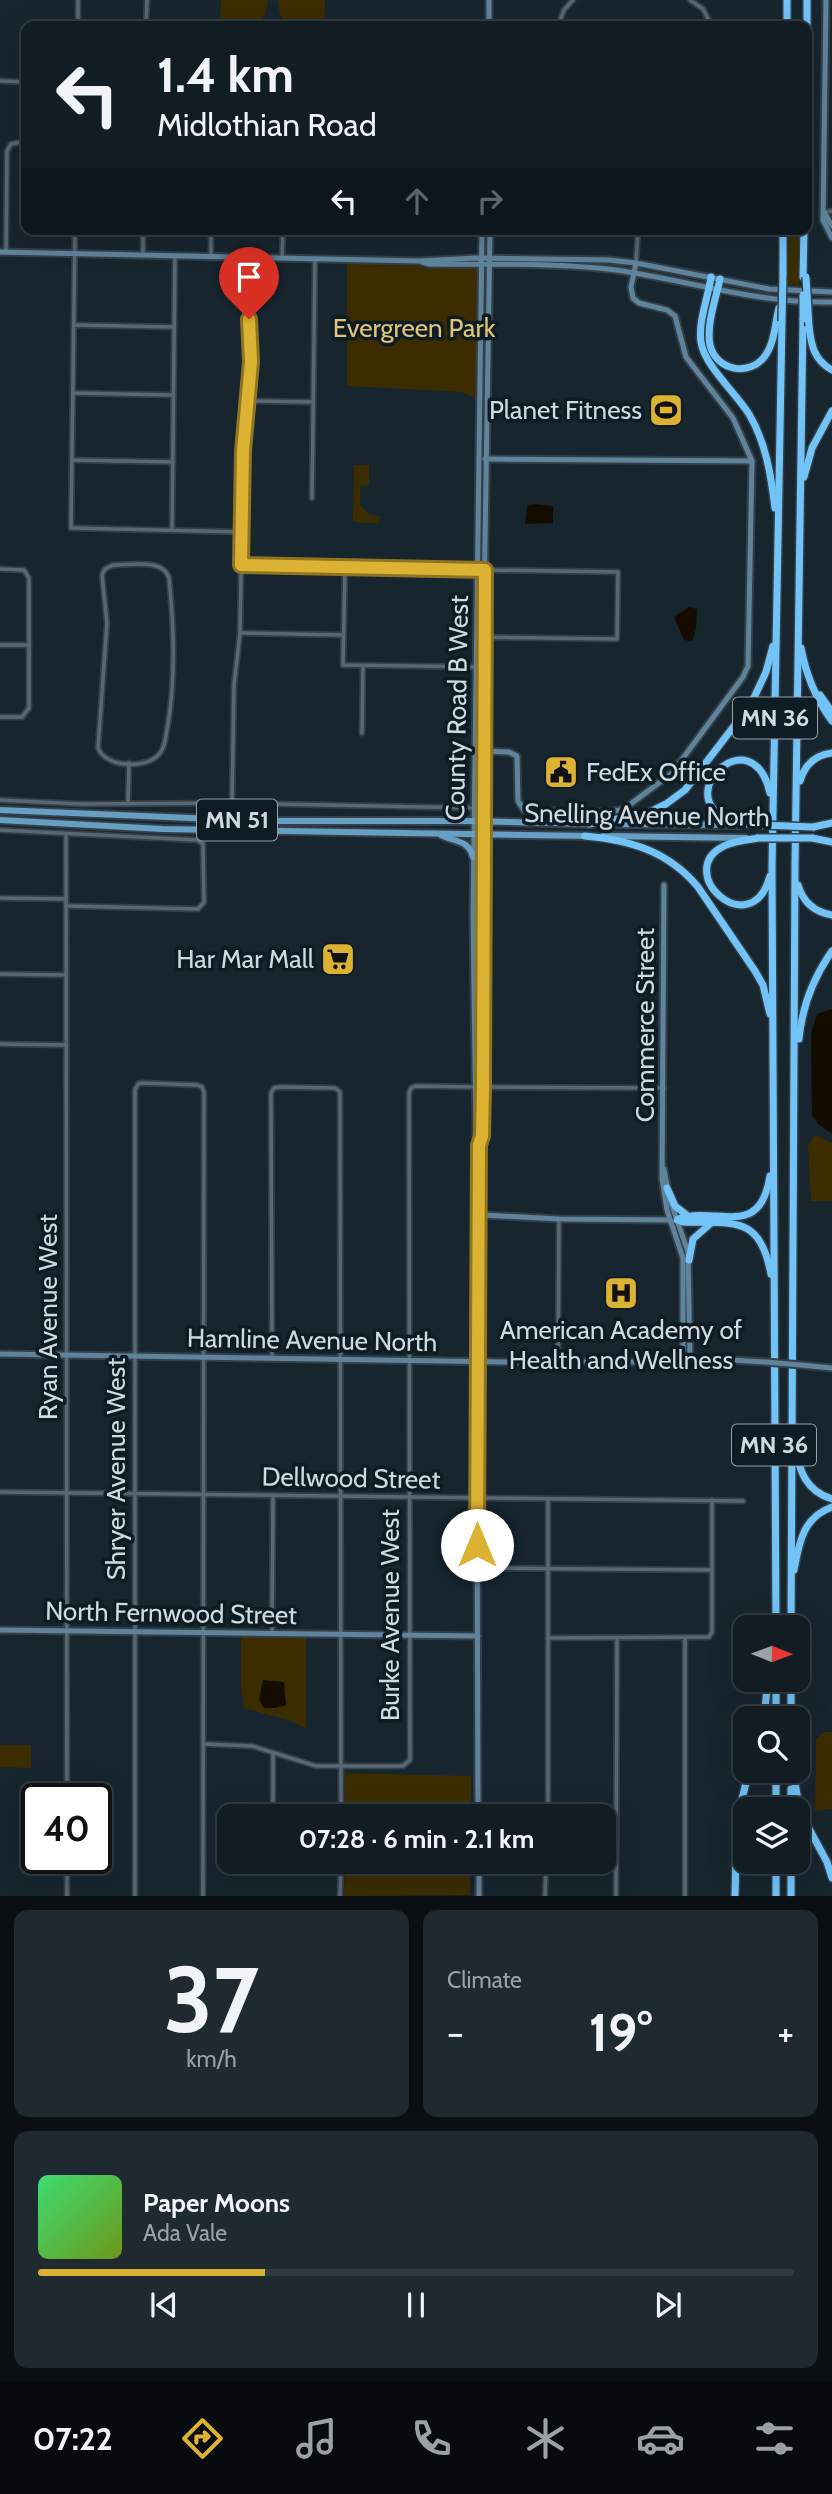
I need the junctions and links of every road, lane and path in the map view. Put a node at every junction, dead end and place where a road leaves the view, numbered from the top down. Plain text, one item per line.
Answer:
1 (78, 0) edge
2 (147, 0) edge
3 (489, 0) edge
4 (573, 0) edge
5 (690, 0) edge
6 (787, 0) edge
7 (808, 0) edge
8 (826, 0) edge
9 (78, 21) edge
10 (146, 21) edge
11 (489, 21) edge
12 (560, 21) edge
13 (709, 21) edge
14 (786, 21) edge
15 (807, 21) edge
16 (0, 81) edge
17 (21, 82) edge
18 (21, 142) edge
19 (832, 211) edge
20 (824, 212) junction
21 (832, 226) edge
22 (75, 235) edge
23 (143, 235) edge
24 (212, 235) edge
25 (283, 235) edge
26 (482, 235) edge
27 (489, 235) edge
28 (638, 235) edge
29 (783, 235) edge
30 (804, 235) edge
31 (832, 238) edge
32 (3, 252) edge
33 (75, 254) junction
34 (143, 255) junction
35 (175, 256) junction
36 (211, 256) junction
37 (246, 257) junction
38 (282, 258) junction
39 (315, 258) junction
40 (481, 262) junction
41 (490, 262) junction
42 (636, 263) junction
43 (634, 273) junction
44 (805, 277) junction
45 (720, 279) joint
46 (713, 284) junction
47 (832, 292) edge
48 (832, 302) edge
49 (779, 321) junction
50 (74, 325) junction
51 (174, 327) junction
52 (832, 370) edge
53 (73, 393) junction
54 (173, 395) junction
55 (248, 401) junction
56 (313, 402) junction
57 (832, 411) edge
58 (478, 459) junction
59 (487, 459) junction
60 (72, 460) junction
61 (752, 461) junction
62 (173, 462) junction
63 (312, 498) dead end
64 (800, 523) junction
65 (172, 530) junction
66 (242, 532) junction
67 (778, 547) junction
68 (241, 565) junction
69 (345, 568) junction
70 (0, 569) edge
71 (481, 570) junction
72 (798, 608) junction
73 (776, 624) junction
74 (240, 633) junction
75 (343, 635) junction
76 (480, 637) junction
77 (0, 645) edge
78 (29, 645) junction
79 (363, 666) junction
80 (480, 667) junction
81 (806, 670) junction
82 (832, 712) edge
83 (0, 717) edge
84 (832, 721) edge
85 (362, 733) dead end
86 (475, 751) junction
87 (484, 751) junction
88 (832, 753) edge
89 (129, 763) junction
90 (797, 788) junction
91 (0, 800) edge
92 (232, 803) junction
93 (128, 804) junction
94 (474, 808) junction
95 (0, 810) edge
96 (773, 813) junction
97 (0, 820) edge
98 (474, 821) junction
99 (483, 821) junction
100 (589, 824) junction
101 (760, 825) junction
102 (832, 825) edge
103 (0, 830) edge
104 (436, 833) junction
105 (474, 833) junction
106 (66, 834) junction
107 (483, 834) junction
108 (585, 836) junction
109 (758, 838) junction
110 (832, 840) edge
111 (474, 857) junction
112 (795, 865) junction
113 (772, 868) junction
114 (664, 885) dead end
115 (0, 898) edge
116 (66, 899) junction
117 (66, 906) junction
118 (832, 915) edge
119 (832, 951) edge
120 (0, 974) edge
121 (66, 975) junction
122 (0, 1044) edge
123 (66, 1045) junction
124 (774, 1059) junction
125 (475, 1087) junction
126 (483, 1087) junction
127 (664, 1088) junction
128 (795, 1117) junction
129 (479, 1145) junction
130 (773, 1147) junction
131 (664, 1166) junction
132 (667, 1188) junction
133 (695, 1217) junction
134 (478, 1218) junction
135 (559, 1219) junction
136 (673, 1220) junction
137 (711, 1223) junction
138 (689, 1260) junction
139 (775, 1302) junction
140 (0, 1354) edge
141 (68, 1355) junction
142 (136, 1357) junction
143 (204, 1357) junction
144 (272, 1358) junction
145 (341, 1359) junction
146 (409, 1360) junction
147 (686, 1360) junction
148 (477, 1362) junction
149 (558, 1363) junction
150 (832, 1368) edge
151 (792, 1418) junction
152 (0, 1492) edge
153 (68, 1493) junction
154 (136, 1494) junction
155 (204, 1495) junction
156 (273, 1496) junction
157 (341, 1497) junction
158 (409, 1498) junction
159 (477, 1499) junction
160 (548, 1499) junction
161 (832, 1499) edge
162 (712, 1500) junction
163 (743, 1501) dead end
164 (832, 1507) edge
165 (477, 1568) junction
166 (549, 1569) junction
167 (712, 1570) junction
168 (791, 1595) junction
169 (774, 1615) edge
170 (791, 1615) edge
171 (0, 1630) edge
172 (66, 1631) junction
173 (134, 1632) junction
174 (204, 1632) junction
175 (272, 1633) junction
176 (341, 1634) junction
177 (409, 1636) junction
178 (478, 1636) junction
179 (548, 1638) junction
180 (617, 1638) junction
181 (685, 1638) junction
182 (203, 1744) junction
183 (273, 1753) junction
184 (341, 1766) junction
185 (67, 1783) edge
186 (746, 1783) edge
187 (794, 1783) edge
188 (273, 1804) edge
189 (341, 1804) edge
190 (478, 1804) edge
191 (548, 1804) edge
192 (67, 1874) edge
193 (341, 1874) edge
194 (479, 1874) edge
195 (546, 1874) edge
196 (776, 1874) edge
197 (791, 1874) edge
198 (832, 1878) edge
199 (67, 1895) edge
200 (135, 1895) edge
201 (203, 1895) edge
202 (340, 1895) edge
203 (479, 1895) edge
204 (545, 1895) edge
205 (616, 1895) edge
206 (685, 1895) edge
207 (735, 1895) edge
208 (776, 1895) edge
209 (791, 1895) edge

1 - 9 street
2 - 10 street
3 - 11 street
4 - 12 street
5 - 13 street
6 - 14 highway
7 - 15 highway
8 - 20 street
16 - 17 street
18 - 32 street
19 - 20 street
20 - 21 street
20 - 31 street
22 - 33 street
23 - 34 street
24 - 36 street
25 - 38 street
26 - 40 street, County Road B West
27 - 41 street, County Road B West
28 - 42 street
29 - 49 highway, bridge
30 - 44 highway, MN 36
32 - 33 street
33 - 34 street
33 - 50 street
34 - 35 street
35 - 36 street
35 - 51 street
36 - 37 street
37 - 38 street
37 - 55 street
38 - 39 street
39 - 40 street
39 - 56 street
40 - 41 street
40 - 58 street, County Road B West
41 - 42 street
41 - 43 street
41 - 59 street, County Road B West
42 - 43 street
42 - 46 street
43 - 46 street
43 - 61 street
44 - 52 highway, bridge
44 - 64 highway, MN 36, bridge
45 - 46 highway
45 - 47 street
46 - 48 street
46 - 49 highway
46 - 67 highway
49 - 67 highway, MN 36
50 - 51 street
50 - 53 street
51 - 54 street
53 - 54 street
53 - 60 street
54 - 62 street
55 - 56 street
55 - 66 street
56 - 63 street
57 - 64 highway
58 - 59 street
58 - 71 street, County Road B West
59 - 61 street
59 - 71 street, County Road B West
60 - 62 street
60 - 65 street
61 - 87 street
62 - 65 street
64 - 72 highway, MN 36
65 - 66 street
66 - 68 street
67 - 73 highway, MN 36
68 - 69 street
68 - 74 street
69 - 71 street
69 - 75 street
70 - 78 street
71 - 76 street, County Road B West
71 - 76 street
72 - 81 highway
72 - 90 highway, MN 36
73 - 96 highway, MN 36
73 - 100 highway
74 - 75 street
74 - 92 street
75 - 79 street
76 - 80 street, County Road B West
77 - 78 street
78 - 83 street
79 - 80 street
79 - 85 street
80 - 86 street, County Road B West
80 - 87 street, County Road B West
81 - 82 highway
81 - 84 highway
86 - 87 street
86 - 94 street, County Road B West
87 - 99 street, County Road B West
88 - 90 highway
89 - 89 street
89 - 93 street
90 - 112 highway, MN 36
91 - 93 street
92 - 93 street
92 - 94 street
94 - 98 street, County Road B West
95 - 98 main road, Snelling Avenue North / MN 51
96 - 101 highway
96 - 113 highway, MN 36
97 - 104 main road, Snelling Avenue North / MN 51
98 - 99 main road, Snelling Avenue North / MN 51
98 - 105 street, County Road B West
99 - 100 main road, Snelling Avenue North / MN 51
99 - 107 street, County Road B West
100 - 101 main road, Snelling Avenue North / MN 51
101 - 102 highway, Snelling Avenue North / MN 51, bridge
103 - 106 street
104 - 105 main road, Snelling Avenue North / MN 51
104 - 111 main road
105 - 107 main road, Snelling Avenue North / MN 51
105 - 111 street, County Road B West
106 - 116 street, Ryan Avenue West
106 - 117 street
107 - 108 main road, Snelling Avenue North / MN 51
107 - 126 street, County Road B West
108 - 109 main road, Snelling Avenue North / MN 51
108 - 124 highway
109 - 110 highway, Snelling Avenue North / MN 51, bridge
109 - 113 highway
111 - 125 street, County Road B West
112 - 118 highway
112 - 128 highway, MN 36
113 - 124 highway, MN 36
114 - 127 street, Commerce Street
115 - 116 street
116 - 117 street, Ryan Avenue West
117 - 121 street, Ryan Avenue West
119 - 128 highway
120 - 121 street
121 - 123 street, Ryan Avenue West
122 - 123 street
123 - 141 street, Ryan Avenue West
124 - 130 highway, MN 36
125 - 126 street
125 - 129 street, County Road B West
125 - 146 street, Burke Avenue West
126 - 127 street
126 - 129 street, County Road B West
127 - 131 street, Commerce Street
128 - 151 highway, MN 36
129 - 134 street, County Road B West
130 - 133 highway
130 - 139 highway, MN 36
131 - 132 street, Commerce Street
131 - 136 street, Commerce Street
132 - 133 highway
132 - 136 street, Commerce Street
133 - 136 highway
134 - 135 street
134 - 148 street, County Road B West
135 - 136 street
135 - 149 street
136 - 137 highway
136 - 138 street, Commerce Street
136 - 147 street, Commerce Street
137 - 138 highway
137 - 139 highway
138 - 147 street, Commerce Street
139 - 169 highway, MN 36
140 - 141 street, Hamline Avenue North
141 - 142 street, Hamline Avenue North
141 - 153 street, Ryan Avenue West
142 - 143 street, Hamline Avenue North
142 - 143 street, Shryer Avenue West
142 - 154 street, Shryer Avenue West
143 - 144 street, Hamline Avenue North
143 - 155 street
144 - 145 street, Hamline Avenue North
144 - 145 street
145 - 146 street, Hamline Avenue North
145 - 157 street
146 - 148 street, Hamline Avenue North
146 - 158 street, Burke Avenue West
147 - 149 street, Hamline Avenue North
147 - 150 street, Hamline Avenue North, bridge
148 - 149 street, Hamline Avenue North
148 - 159 street, County Road B West
151 - 161 highway
151 - 168 highway, MN 36
152 - 153 street, Dellwood Street
153 - 154 street, Dellwood Street
153 - 172 street, Ryan Avenue West
154 - 155 street, Dellwood Street
154 - 173 street, Shryer Avenue West
155 - 156 street, Dellwood Street
155 - 174 street
156 - 157 street, Dellwood Street
156 - 175 street
157 - 158 street, Dellwood Street
157 - 176 street
158 - 159 street, Dellwood Street
158 - 177 street, Burke Avenue West
159 - 160 street, Dellwood Street
159 - 165 street, County Road B West
160 - 162 street, Dellwood Street
160 - 166 street
162 - 163 street, Dellwood Street
162 - 167 street
164 - 168 highway
165 - 166 street
165 - 178 street, County Road B West
166 - 167 street
166 - 179 street
167 - 181 street
168 - 170 highway, MN 36
171 - 172 street, North Fernwood Street
172 - 173 street, North Fernwood Street
172 - 185 street, Ryan Avenue West
173 - 174 street, North Fernwood Street
173 - 200 street, Shryer Avenue West
174 - 175 street, North Fernwood Street
174 - 182 street
175 - 176 street, North Fernwood Street
176 - 177 street, North Fernwood Street
176 - 184 street
177 - 178 street, North Fernwood Street
177 - 184 street, Burke Avenue West
178 - 190 street, County Road B West
179 - 180 street
179 - 191 street
180 - 181 street
180 - 205 street
181 - 206 street
182 - 183 street
182 - 201 street
183 - 184 street
183 - 188 street
184 - 189 street
186 - 207 highway
187 - 198 highway
192 - 199 street
193 - 202 street
194 - 203 street
195 - 204 street
196 - 208 highway
197 - 209 highway

